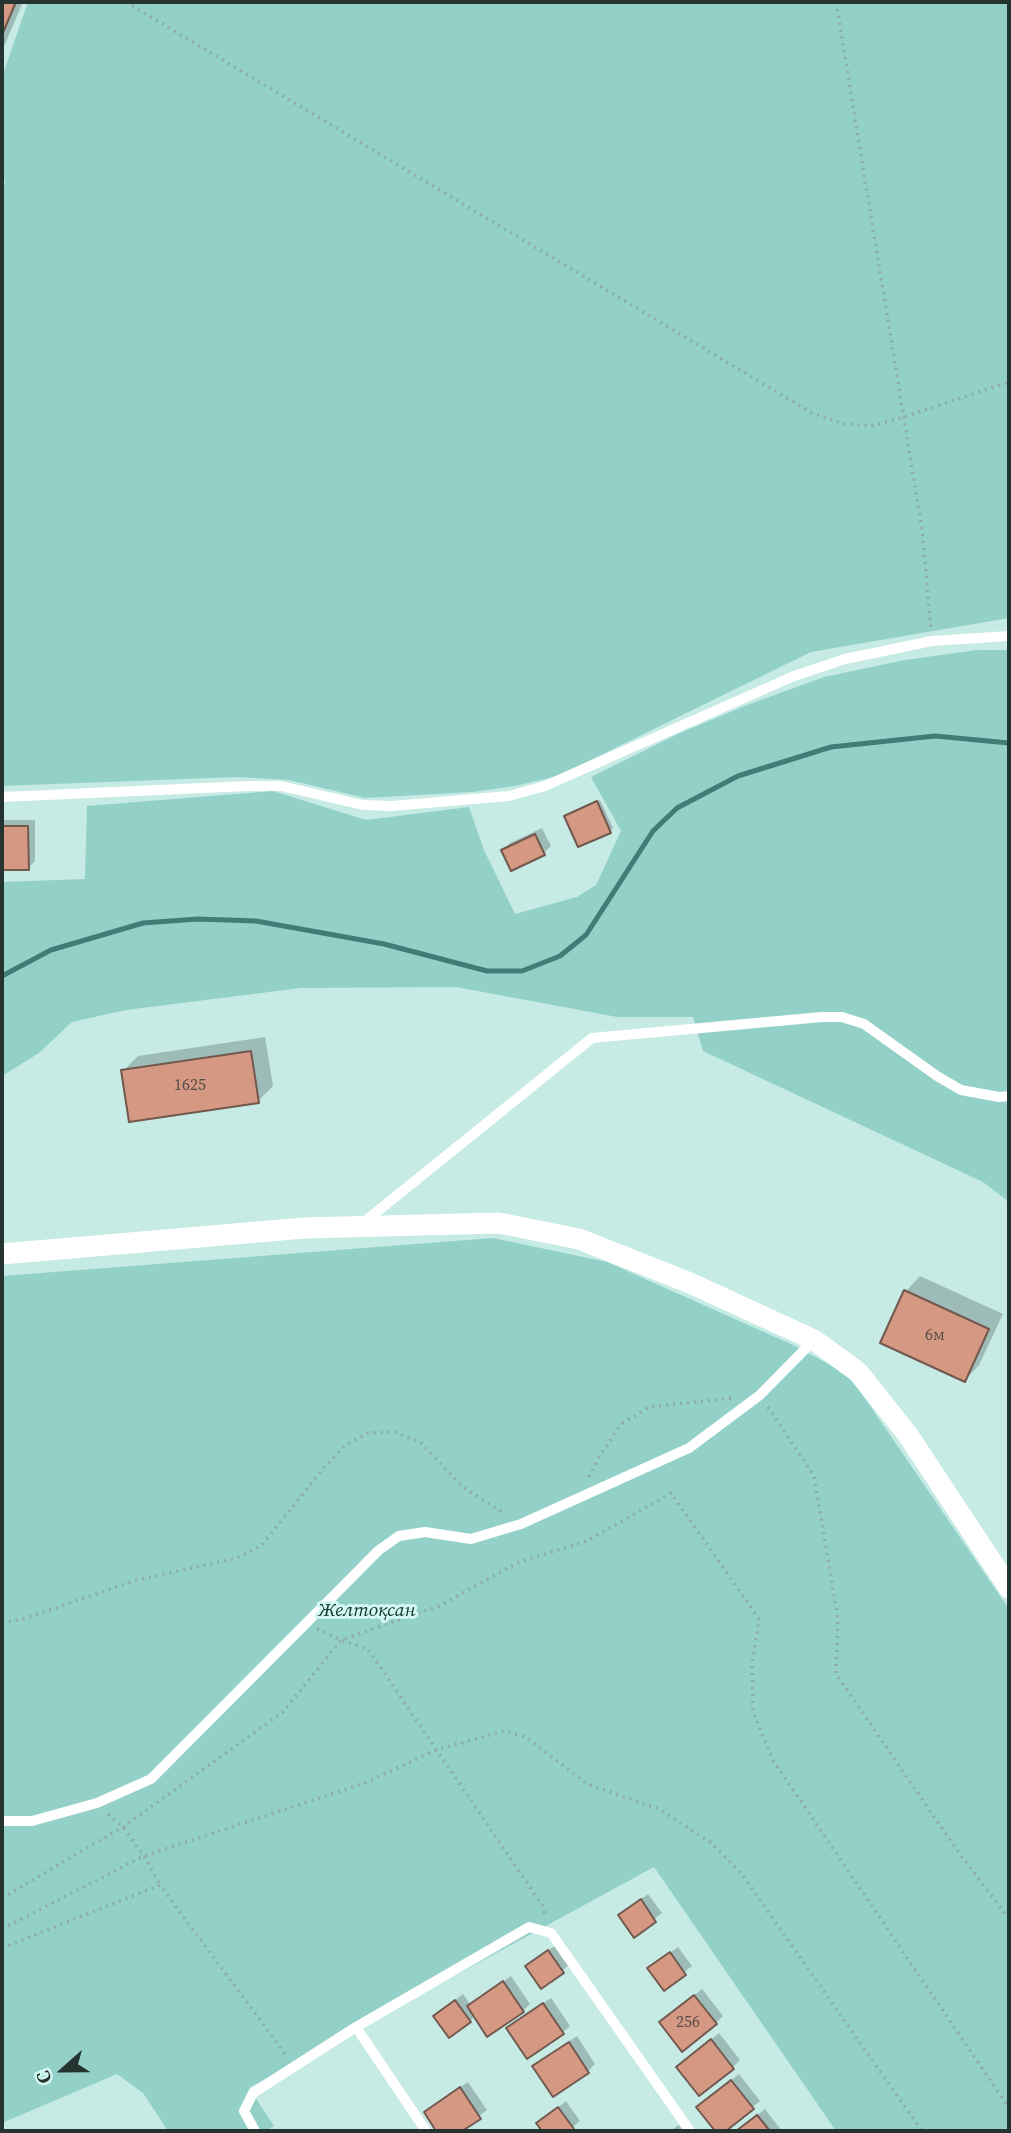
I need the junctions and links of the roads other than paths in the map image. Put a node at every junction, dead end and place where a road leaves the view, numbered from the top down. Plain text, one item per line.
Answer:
1 (1009, 636) edge
2 (2, 797) edge
3 (1009, 1097) edge
4 (359, 1227) junction
5 (2, 1254) edge
6 (814, 1340) junction
7 (1009, 1588) edge
8 (2, 1821) edge
9 (356, 2027) junction
10 (255, 2131) edge
11 (426, 2131) edge
12 (690, 2131) edge

1 - 2 lane
3 - 4 lane
4 - 5 street
4 - 6 street
6 - 7 street
6 - 8 lane
9 - 10 lane
9 - 11 lane
9 - 12 lane

